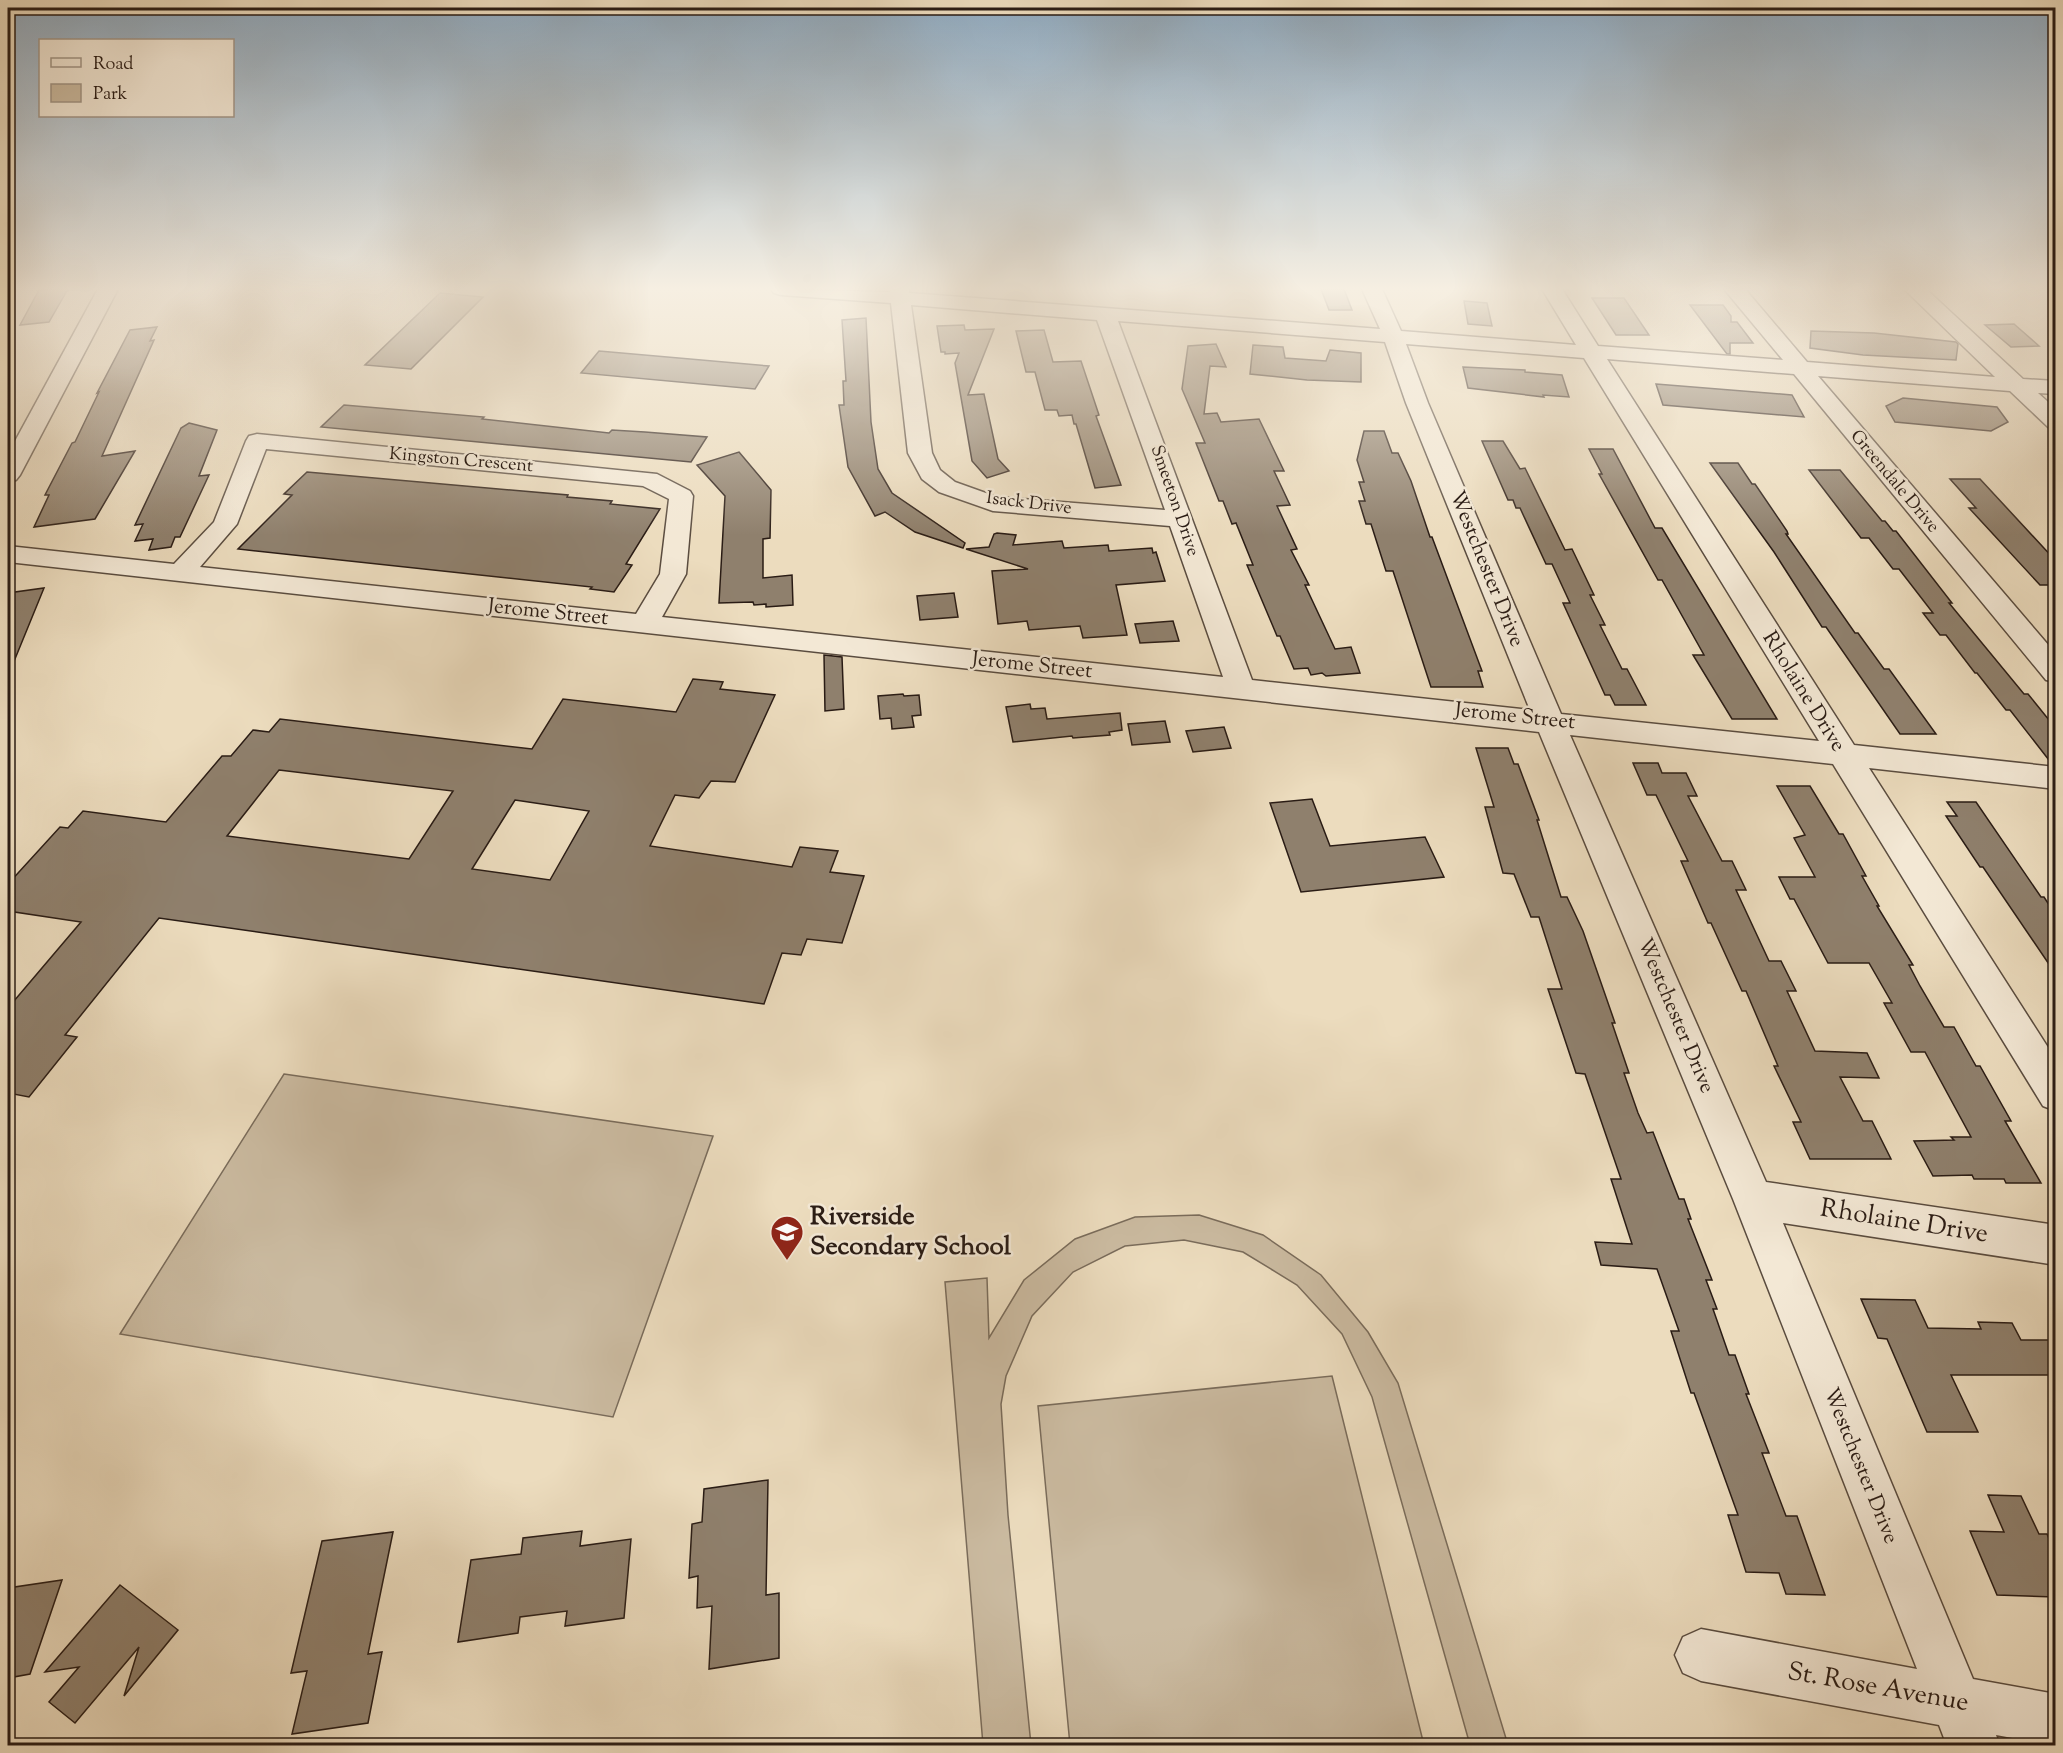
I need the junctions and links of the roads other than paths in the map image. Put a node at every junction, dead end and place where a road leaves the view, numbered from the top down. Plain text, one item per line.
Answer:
1 (64, 371) edge
2 (910, 371) edge
3 (1128, 371) edge
4 (1406, 371) edge
5 (1603, 371) edge
6 (1802, 371) edge
7 (1835, 371) edge
8 (2000, 371) edge
9 (2015, 385) junction
10 (2055, 388) edge
11 (2055, 422) edge
12 (8, 475) edge
13 (1179, 519) junction
14 (8, 554) edge
15 (180, 573) junction
16 (644, 624) junction
17 (2055, 673) edge
18 (1241, 688) junction
19 (1549, 721) junction
20 (1840, 753) junction
21 (2055, 778) edge
22 (2055, 1094) edge
23 (1753, 1199) junction
24 (2055, 1245) edge
25 (1701, 1655) dead end
26 (2055, 1720) edge
27 (1964, 1724) edge

1 - 12 street
2 - 13 street, Isack Drive
3 - 13 street, Smeeton Drive
4 - 19 street, Westchester Drive
5 - 20 street, Rholaine Drive
6 - 17 street, Greendale Drive
7 - 9 street
8 - 9 street
9 - 10 street
9 - 11 street
13 - 18 street, Smeeton Drive
14 - 15 street, Jerome Street
15 - 16 street, Jerome Street
15 - 16 street, Kingston Crescent
16 - 18 street, Jerome Street
18 - 19 street, Jerome Street
19 - 20 street, Jerome Street
19 - 23 street, Westchester Drive
20 - 21 street, Jerome Street
20 - 22 street, Rholaine Drive
23 - 24 street, Rholaine Drive
23 - 27 street, Westchester Drive
25 - 27 street, St. Rose Avenue
26 - 27 street, St. Rose Avenue

